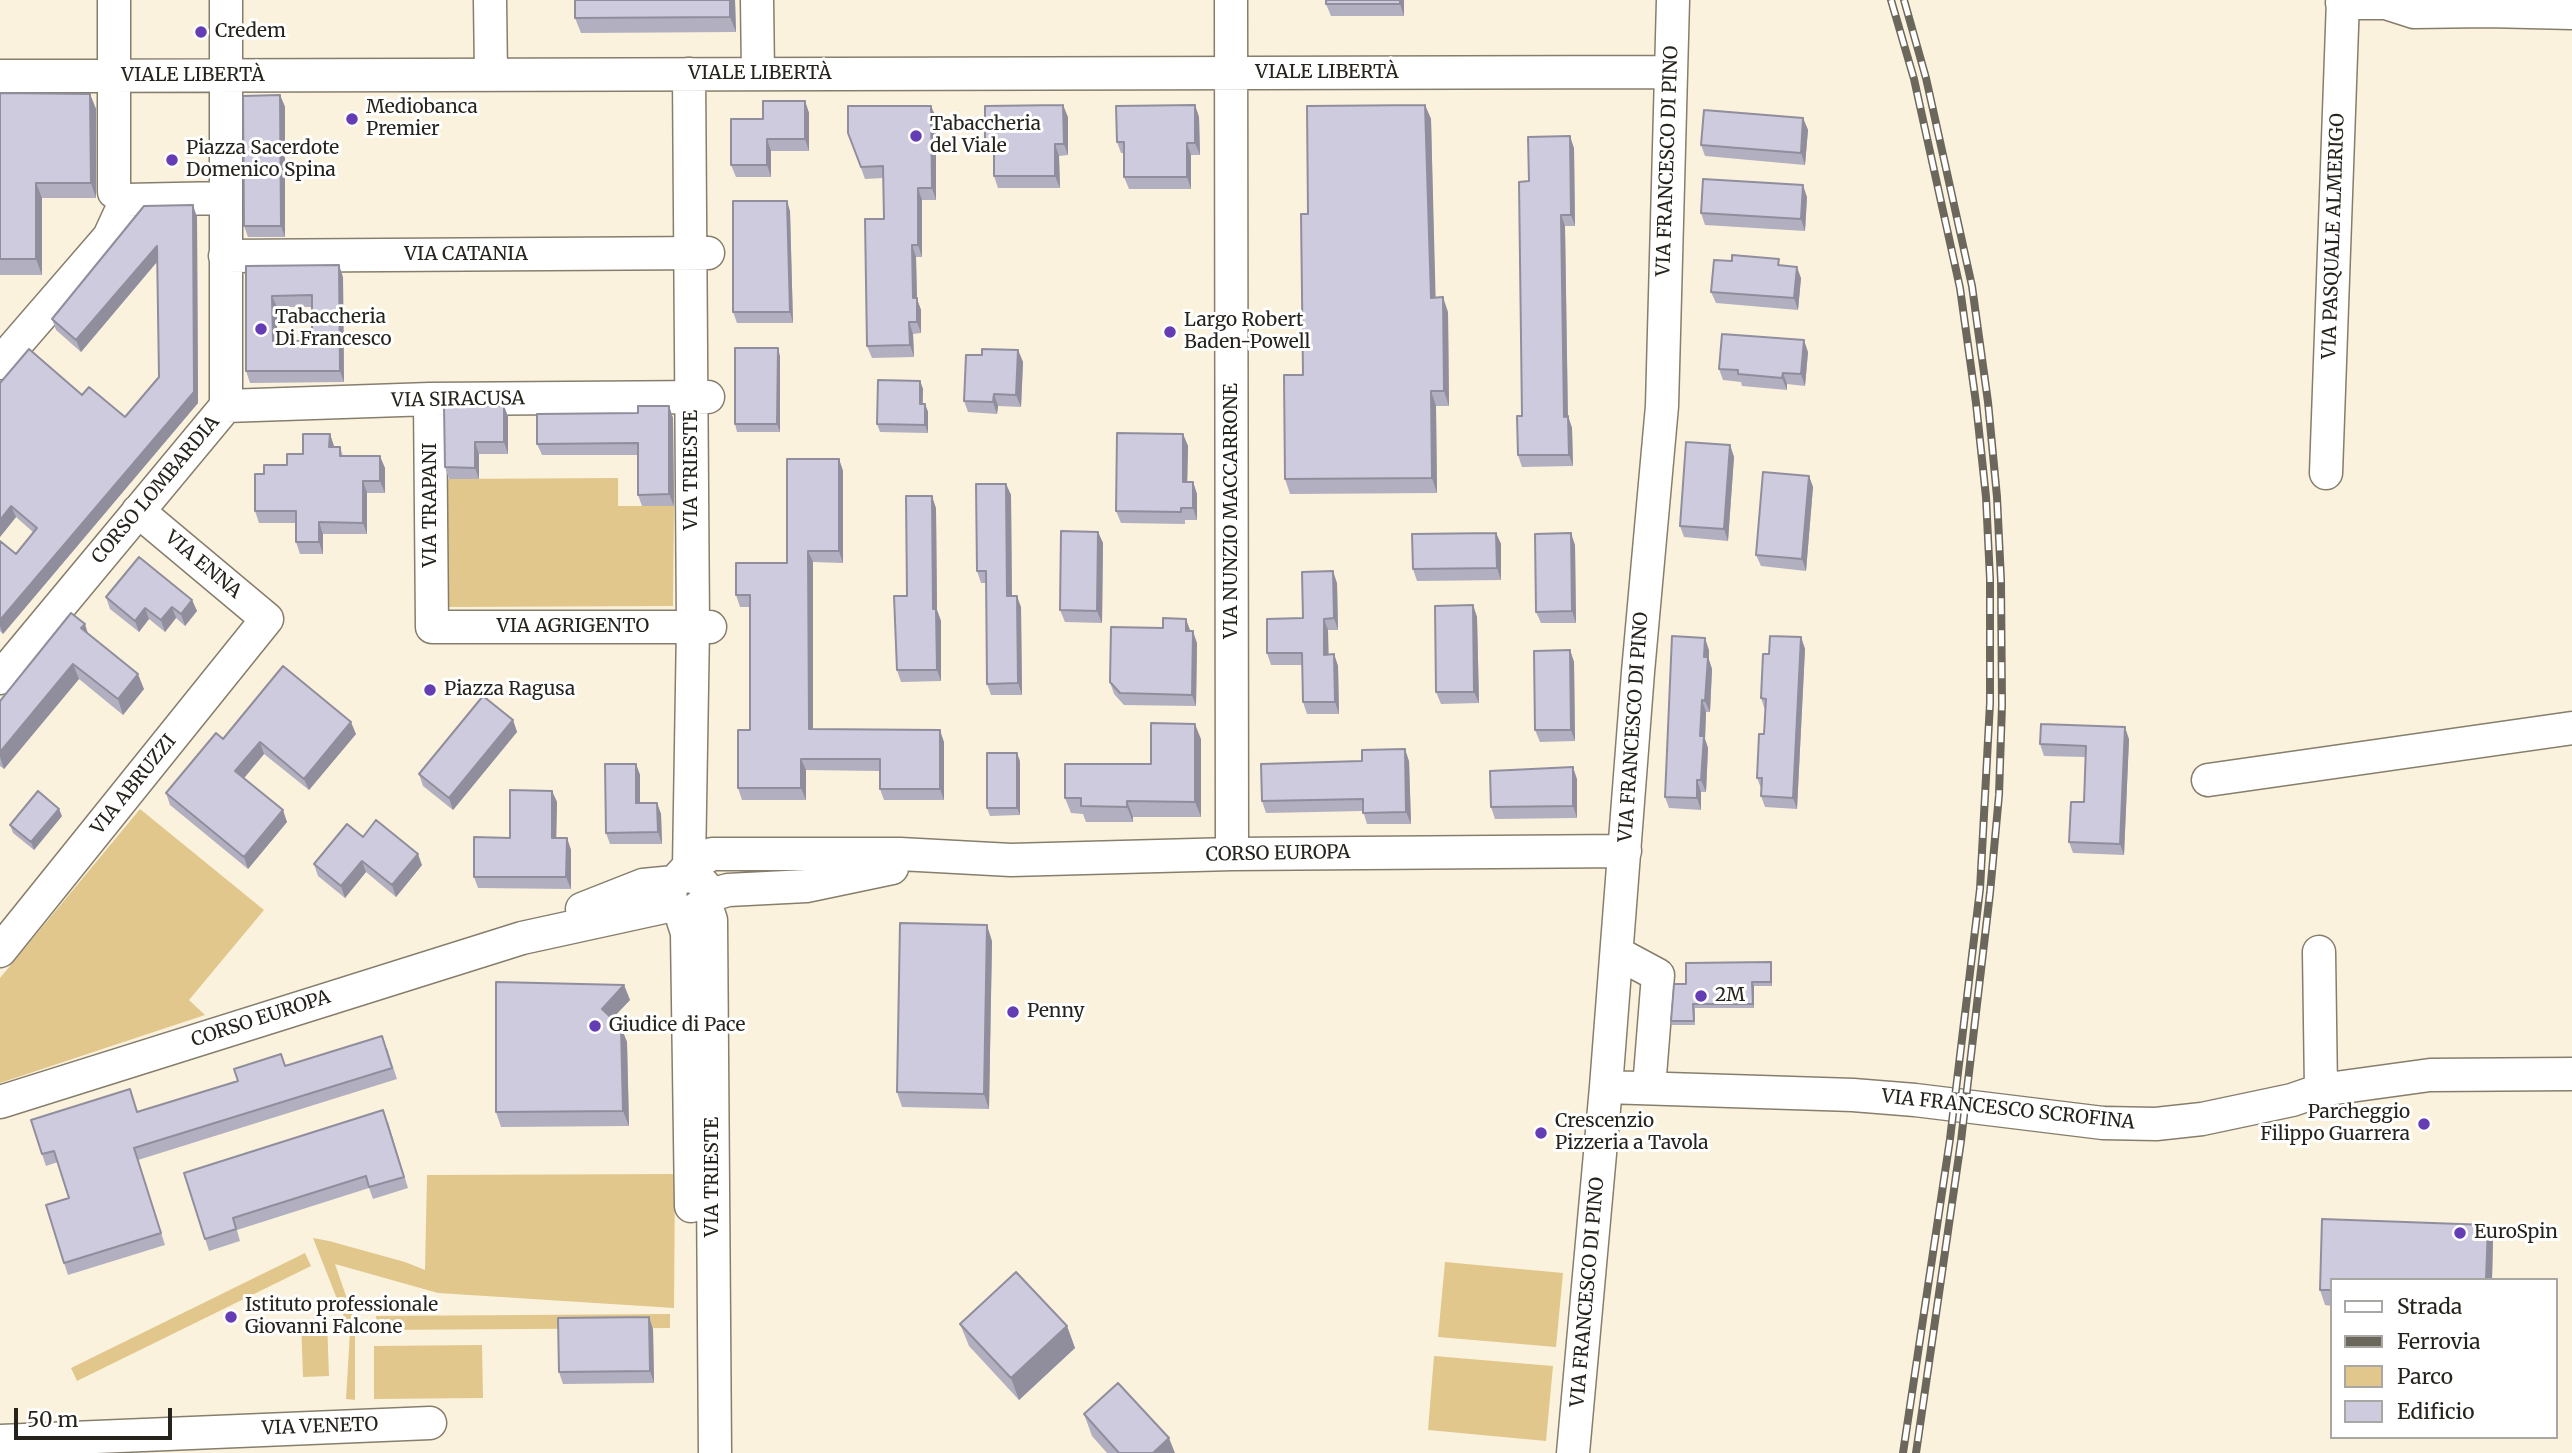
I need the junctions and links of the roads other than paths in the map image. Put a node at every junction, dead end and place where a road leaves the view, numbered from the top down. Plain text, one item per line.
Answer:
1 (114, 0) edge
2 (226, 0) edge
3 (490, 0) edge
4 (757, 0) edge
5 (1231, 0) edge
6 (1673, 0) edge
7 (2342, 1) edge
8 (2477, 6) edge
9 (2572, 13) edge
10 (1671, 72) junction
11 (1231, 73) junction
12 (698, 74) junction
13 (758, 74) junction
14 (491, 75) junction
15 (0, 76) edge
16 (114, 76) junction
17 (226, 76) junction
18 (122, 210) junction
19 (225, 227) junction
20 (699, 253) junction
21 (0, 363) edge
22 (700, 398) junction
23 (430, 400) junction
24 (226, 407) junction
25 (2326, 473) dead end
26 (138, 511) junction
27 (267, 619) joint
28 (443, 619) joint
29 (701, 627) junction
30 (0, 678) edge
31 (2572, 728) edge
32 (2208, 780) dead end
33 (1625, 851) junction
34 (758, 854) junction
35 (1232, 854) junction
36 (973, 859) junction
37 (690, 887) junction
38 (762, 887) junction
39 (0, 951) edge
40 (2319, 952) dead end
41 (1617, 953) junction
42 (1653, 1038) junction
43 (1609, 1051) junction
44 (2572, 1074) edge
45 (1606, 1087) junction
46 (1649, 1088) junction
47 (2321, 1090) junction
48 (0, 1102) edge
49 (430, 1423) dead end
50 (0, 1441) edge
51 (695, 1453) edge
52 (715, 1453) edge
53 (1573, 1453) edge

1 - 16 street
2 - 17 street, CORSO LOMBARDIA
3 - 14 street
4 - 13 street
5 - 11 street, VIA NUNZIO MACCARRONE
6 - 10 street, VIA FRANCESCO DI PINO
7 - 8 street
7 - 25 street, VIA PASQUALE ALMERIGO
8 - 9 street
10 - 11 street, VIALE LIBERTÀ
10 - 33 street, VIA FRANCESCO DI PINO
11 - 13 street, VIALE LIBERTÀ
11 - 35 street, VIA NUNZIO MACCARRONE
12 - 13 street, VIALE LIBERTÀ
12 - 14 street, VIALE LIBERTÀ
12 - 20 street, VIA TRIESTE
14 - 17 street, VIALE LIBERTÀ
15 - 16 street, VIALE LIBERTÀ
16 - 17 street, VIALE LIBERTÀ
16 - 18 street
17 - 19 street, CORSO LOMBARDIA
18 - 19 street, VIA CATANIA
18 - 21 street
19 - 20 street, VIA CATANIA
19 - 24 street, CORSO LOMBARDIA
20 - 22 street, VIA TRIESTE
22 - 23 street, VIA SIRACUSA
22 - 29 street, VIA TRIESTE
23 - 24 street, VIA SIRACUSA
23 - 28 street, VIA TRAPANI
24 - 26 street, CORSO LOMBARDIA
26 - 27 street, VIA ENNA
26 - 30 street, CORSO LOMBARDIA
27 - 39 street, VIA ABRUZZI
28 - 29 street, VIA AGRIGENTO
29 - 37 street, VIA TRIESTE
31 - 32 street
33 - 35 street, CORSO EUROPA
33 - 41 street, VIA FRANCESCO DI PINO
34 - 36 street
34 - 37 street
34 - 38 street
35 - 36 street, CORSO EUROPA
36 - 38 street
37 - 38 street
37 - 48 street, CORSO EUROPA
37 - 51 street, VIA TRIESTE
37 - 52 street, VIA TRIESTE
40 - 47 street
41 - 42 street
41 - 43 street, VIA FRANCESCO DI PINO
42 - 43 street
42 - 46 street
43 - 45 street, VIA FRANCESCO DI PINO
44 - 47 street, VIA FRANCESCO SCROFINA
45 - 46 street, VIA FRANCESCO SCROFINA
45 - 53 street, VIA FRANCESCO DI PINO
46 - 47 street, VIA FRANCESCO SCROFINA
49 - 50 street, VIA VENETO

